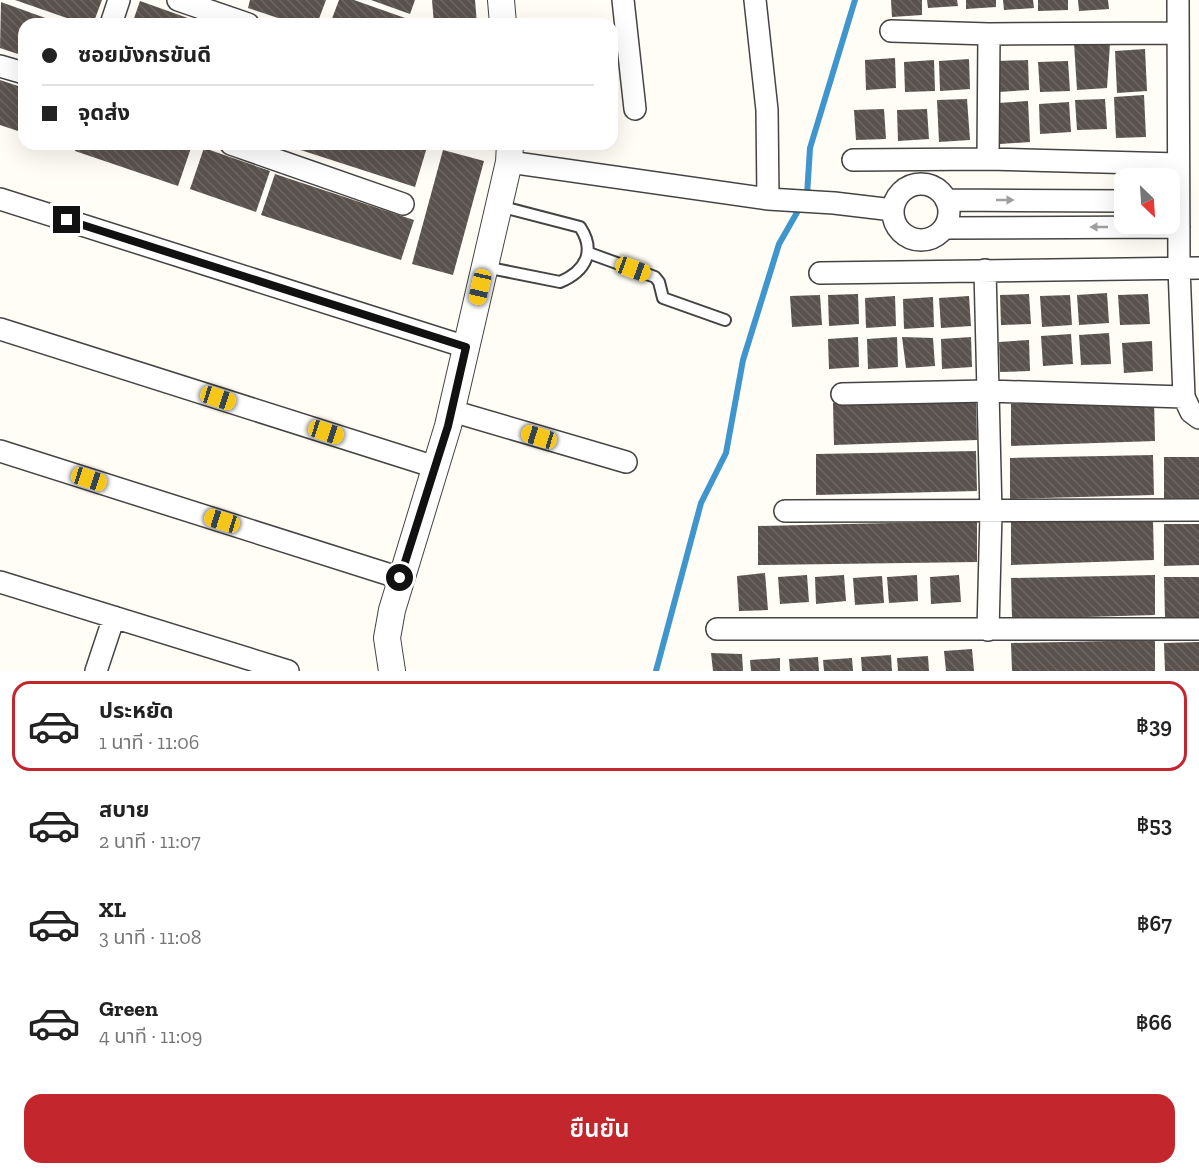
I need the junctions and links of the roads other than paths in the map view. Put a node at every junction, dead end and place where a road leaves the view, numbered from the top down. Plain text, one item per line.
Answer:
1 (119, 0) edge
2 (178, 0) edge
3 (501, 0) edge
4 (623, 0) edge
5 (755, 0) edge
6 (1178, 0) edge
7 (113, 18) edge
8 (230, 18) edge
9 (502, 18) edge
10 (891, 31) dead end
11 (1178, 33) junction
12 (989, 34) junction
13 (0, 66) edge
14 (18, 71) edge
15 (635, 109) dead end
16 (248, 150) edge
17 (509, 153) edge
18 (988, 159) junction
19 (853, 160) dead end
20 (1178, 164) junction
21 (1178, 168) edge
22 (0, 199) edge
23 (778, 200) junction
24 (946, 200) junction
25 (1114, 201) edge
26 (403, 204) dead end
27 (499, 206) junction
28 (893, 210) junction
29 (1114, 227) edge
30 (945, 228) junction
31 (1180, 231) edge
32 (589, 253) junction
33 (485, 267) junction
34 (1189, 268) edge
35 (985, 270) junction
36 (820, 273) dead end
37 (725, 320) dead end
38 (0, 329) edge
39 (466, 347) junction
40 (988, 391) junction
41 (842, 394) dead end
42 (1184, 397) junction
43 (452, 411) junction
44 (1199, 418) edge
45 (0, 451) edge
46 (626, 462) dead end
47 (435, 467) junction
48 (1199, 510) edge
49 (786, 511) dead end
50 (991, 513) junction
51 (400, 578) junction
52 (0, 583) edge
53 (114, 618) junction
54 (717, 629) dead end
55 (1199, 629) edge
56 (988, 630) junction
57 (233, 663) edge
58 (96, 671) edge
59 (288, 671) edge
60 (392, 671) edge

1 - 7 street
2 - 8 street
3 - 9 street
4 - 15 street
5 - 23 street
6 - 11 street
10 - 12 street
11 - 12 street
11 - 20 street
12 - 18 street
13 - 14 street
16 - 26 street
17 - 23 street
17 - 27 street
18 - 19 street
18 - 20 street
20 - 21 street
22 - 39 street
23 - 28 street
24 -> 25 street
24 - 28 street
24 - 30 street
27 - 32 lane
27 - 33 street
28 - 30 street
29 -> 30 street
31 - 34 street
32 - 33 lane
32 - 37 lane
33 - 39 street
34 - 35 street
34 - 42 street
35 - 36 street
35 - 40 street
38 - 47 street
39 - 43 street
40 - 41 street
40 - 42 street
40 - 50 street
42 - 44 street
43 - 46 street
43 - 47 street
45 - 51 street
47 - 51 street
48 - 50 street
49 - 50 street
50 - 56 street
51 - 60 street
52 - 53 street
53 - 57 street
53 - 58 street
54 - 56 street
55 - 56 street
57 - 59 street

